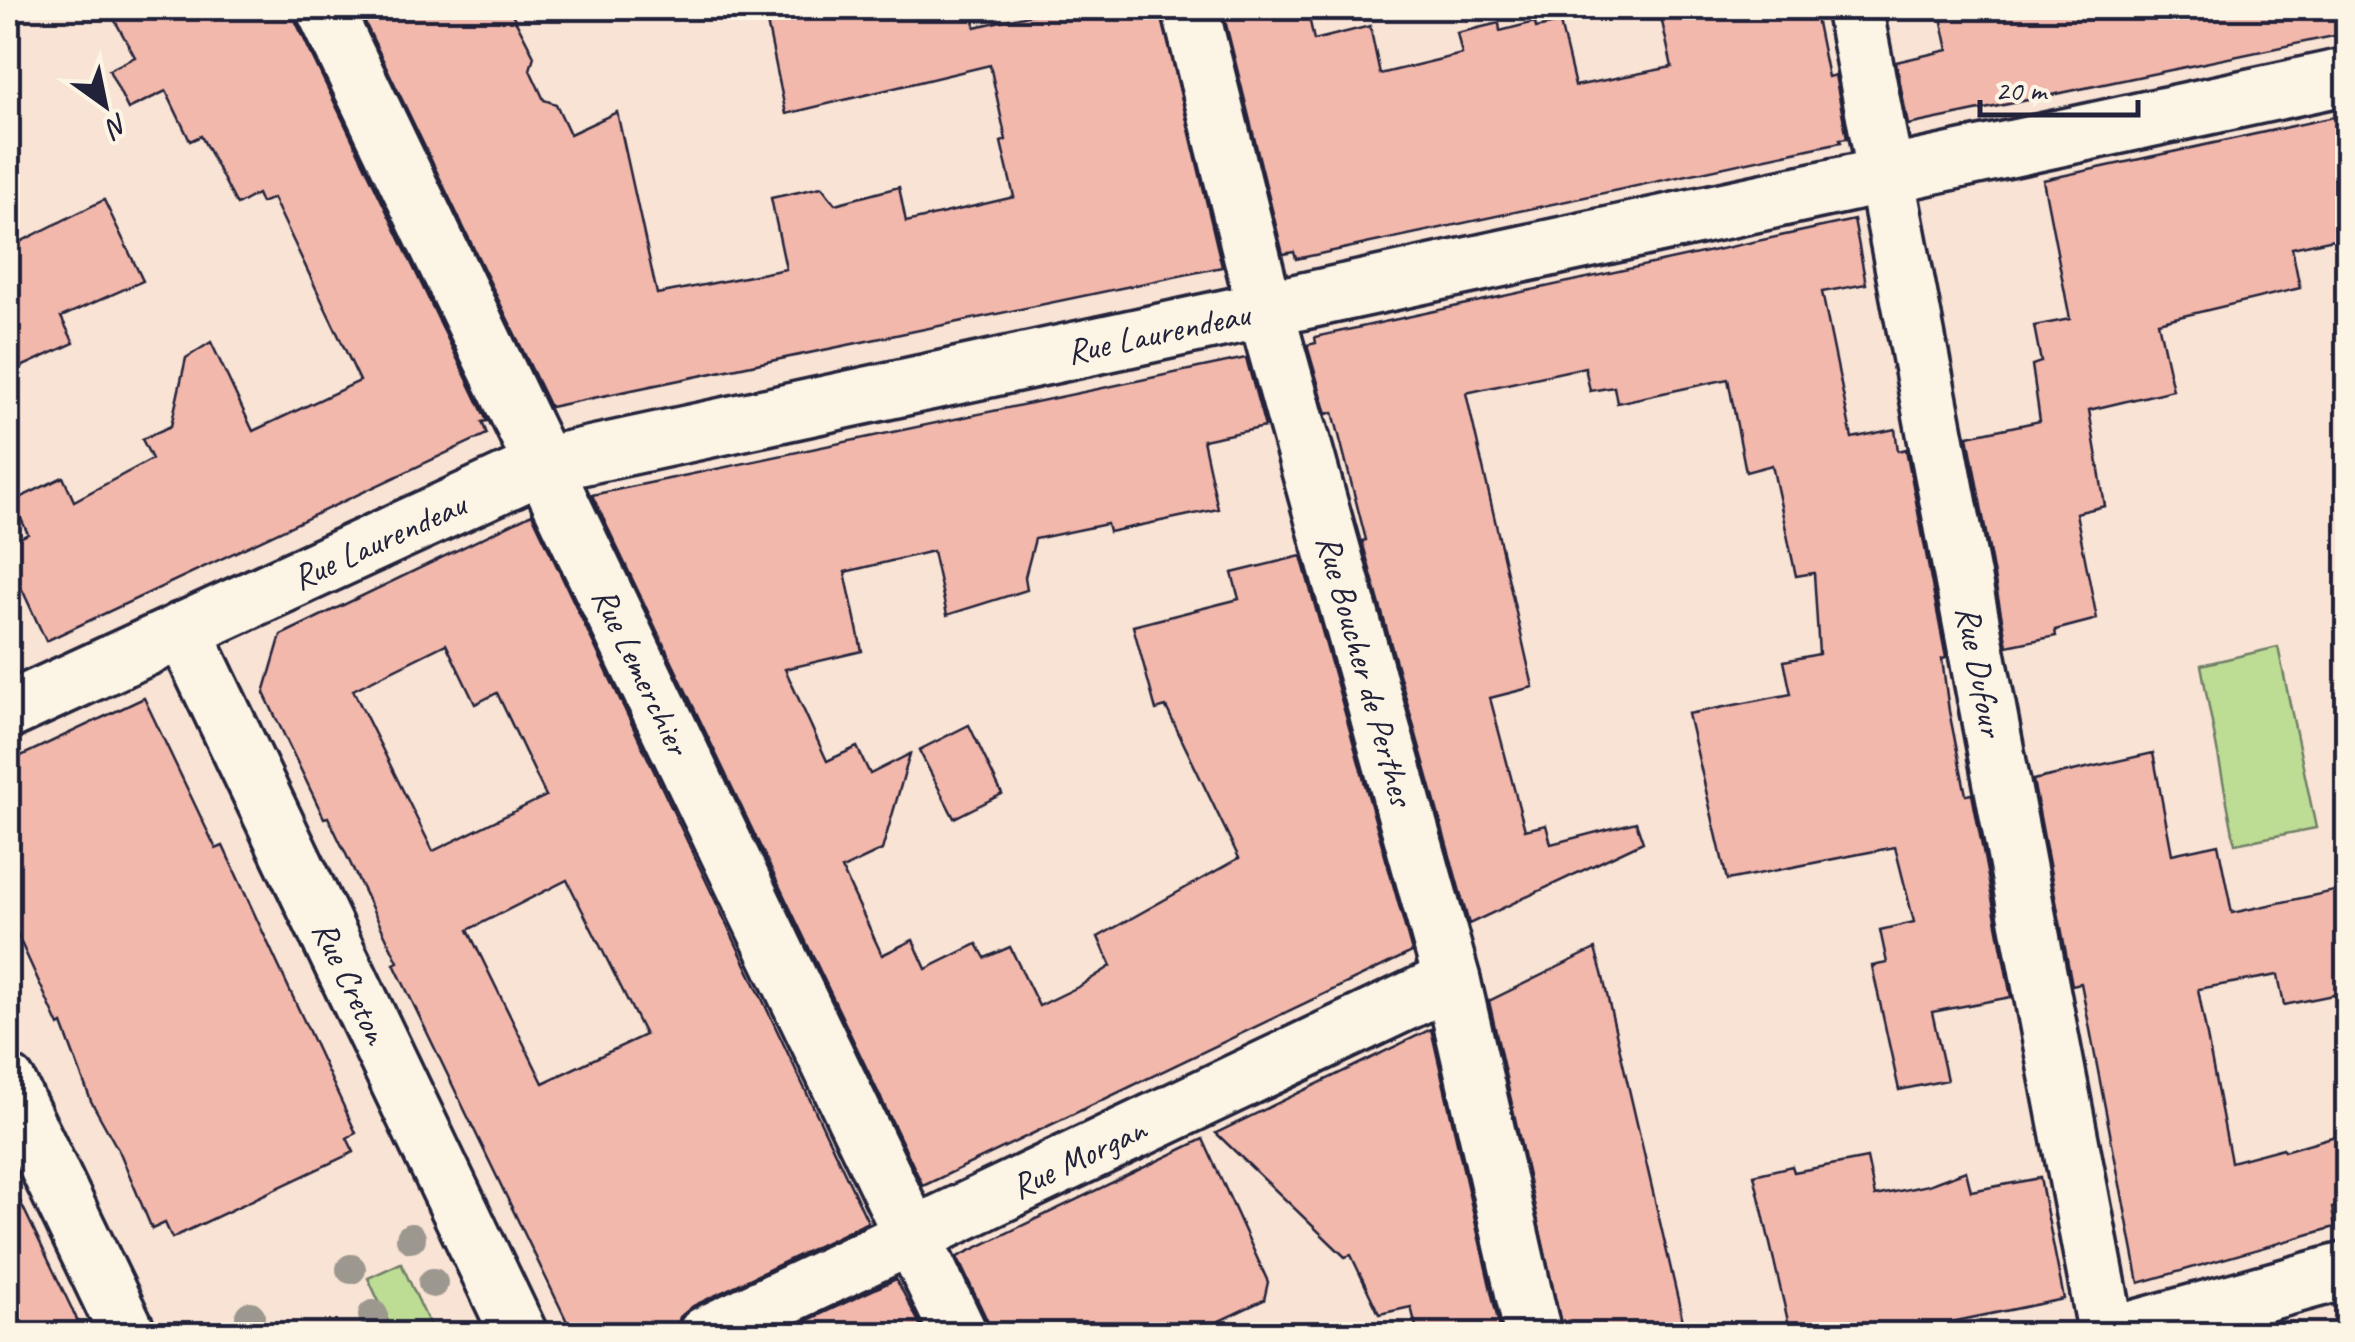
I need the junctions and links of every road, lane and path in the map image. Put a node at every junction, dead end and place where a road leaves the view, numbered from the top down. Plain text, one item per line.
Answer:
1 (324, 8) edge
2 (1190, 8) edge
3 (1854, 8) edge
4 (2348, 76) edge
5 (1887, 175) junction
6 (1266, 309) junction
7 (543, 465) junction
8 (183, 630) junction
9 (14, 694) edge
10 (1452, 980) junction
11 (8, 1084) edge
12 (912, 1236) junction
13 (2348, 1270) edge
14 (128, 1334) edge
15 (518, 1334) edge
16 (706, 1334) edge
17 (959, 1334) edge
18 (1533, 1334) edge
19 (2108, 1334) edge
20 (2116, 1334) edge

1 - 7 street, Rue Lemerchier
2 - 6 street, Rue Boucher de Perthes
3 - 5 street, Rue Dufour
4 - 5 street, Rue Laurendeau
5 - 6 street, Rue Laurendeau
5 - 19 street, Rue Dufour
6 - 7 street, Rue Laurendeau
6 - 10 street, Rue Boucher de Perthes
7 - 8 street, Rue Laurendeau
7 - 12 street, Rue Lemerchier
8 - 9 street, Rue Laurendeau
8 - 15 street, Rue Creton
10 - 12 street, Rue Morgan
10 - 18 street, Rue Boucher de Perthes
11 - 14 street
12 - 16 street, Rue Morgan
12 - 17 street, Rue Lemerchier
13 - 20 street

